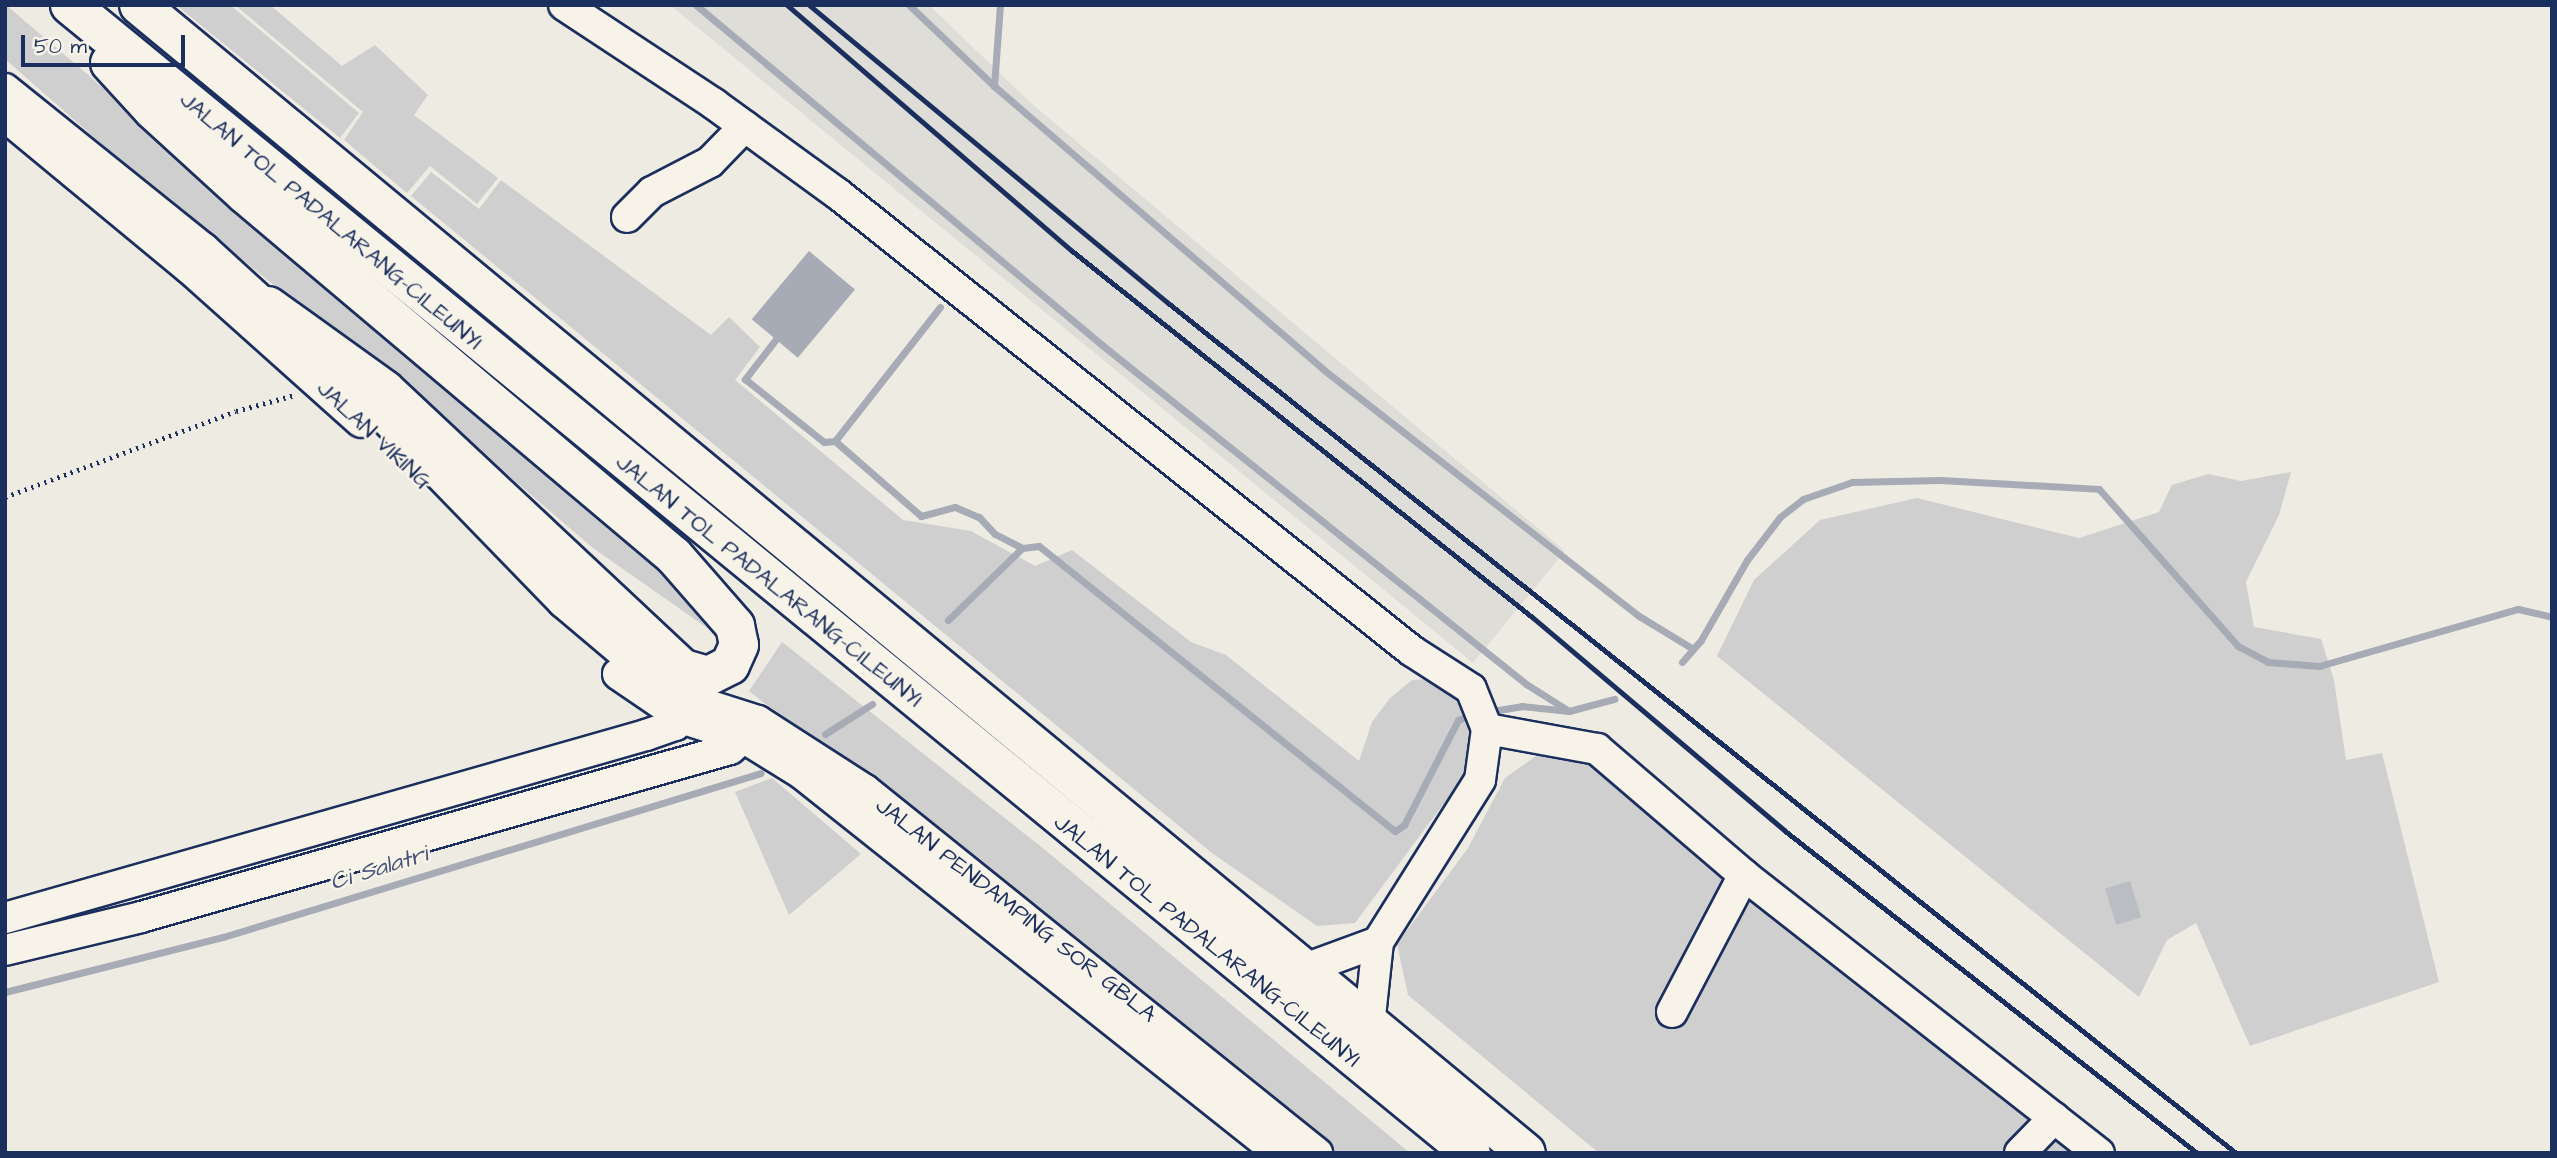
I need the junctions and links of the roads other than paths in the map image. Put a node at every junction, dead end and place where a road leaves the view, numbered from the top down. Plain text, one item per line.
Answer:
1 (56, 5) edge
2 (70, 5) edge
3 (139, 5) edge
4 (564, 5) edge
5 (5, 89) edge
6 (5, 116) edge
7 (744, 126) junction
8 (627, 217) dead end
9 (268, 306) junction
10 (630, 685) junction
11 (689, 710) junction
12 (1487, 729) junction
13 (752, 730) junction
14 (621, 742) junction
15 (1744, 875) junction
16 (5, 918) edge
17 (1378, 942) junction
18 (5, 950) edge
19 (1302, 970) junction
20 (1672, 1012) dead end
21 (1369, 1026) junction
22 (2054, 1118) junction
23 (1279, 1153) edge
24 (1317, 1153) edge
25 (1471, 1153) edge
26 (1526, 1153) edge
27 (2020, 1153) edge
28 (2099, 1153) edge

1 - 9 highway
2 - 25 highway, JALAN TOL PADALARANG–CILEUNYI
3 - 19 highway, JALAN TOL PADALARANG–CILEUNYI
4 - 7 street
5 - 9 street, JALAN VIKING
6 - 10 street, JALAN VIKING
7 - 8 street
7 - 12 street
9 - 11 street, JALAN VIKING
10 - 11 street, JALAN VIKING
10 - 14 street
11 - 13 street, JALAN VIKING
11 - 14 street
12 - 15 street
12 - 17 street
13 - 18 street
13 - 23 street, JALAN PENDAMPING SOR GBLA
13 - 24 street, JALAN PENDAMPING SOR GBLA
14 - 16 street
15 - 20 street
15 - 22 street
17 - 19 street
17 - 21 street
19 - 21 highway, JALAN TOL PADALARANG–CILEUNYI
21 - 26 highway, JALAN TOL PADALARANG–CILEUNYI
22 - 27 street
22 - 28 street

